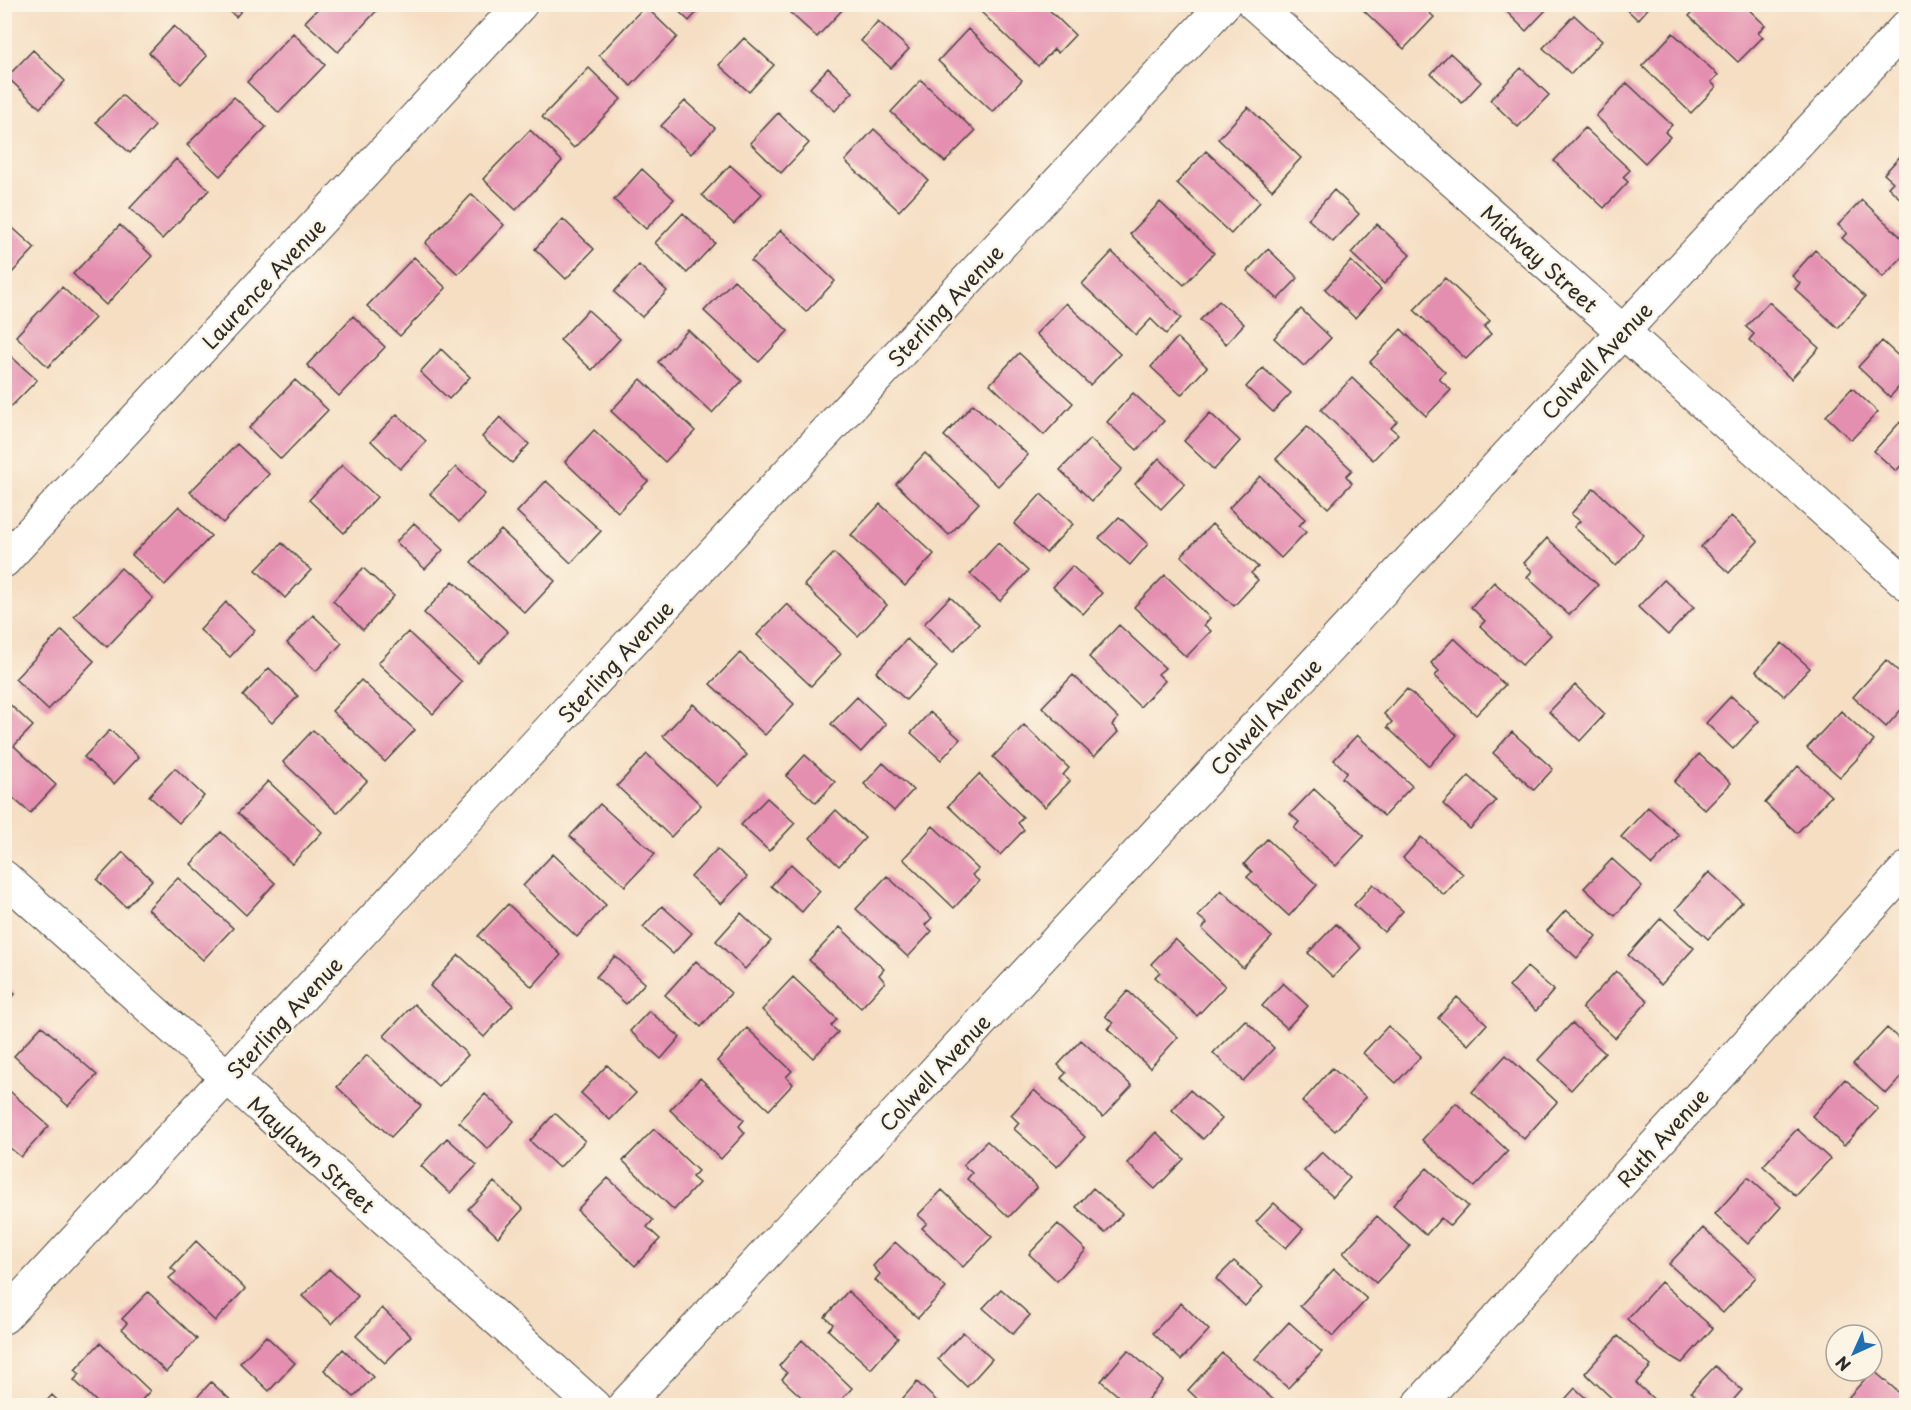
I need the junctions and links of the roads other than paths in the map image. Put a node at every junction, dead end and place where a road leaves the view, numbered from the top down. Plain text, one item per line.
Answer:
1 (521, 4) edge
2 (1224, 4) edge
3 (1254, 4) edge
4 (1906, 27) edge
5 (1622, 331) junction
6 (4, 561) edge
7 (1906, 583) edge
8 (1906, 869) edge
9 (4, 876) edge
10 (227, 1078) junction
11 (4, 1317) edge
12 (594, 1406) edge
13 (624, 1406) edge
14 (1418, 1406) edge

1 - 6 street, Laurence Avenue
2 - 10 street, Sterling Avenue
3 - 5 street, Midway Street
4 - 5 street, Colwell Avenue
5 - 7 street, Midway Street
5 - 13 street, Colwell Avenue
8 - 14 street, Ruth Avenue
9 - 10 street, Maylawn Street
10 - 11 street, Sterling Avenue
10 - 12 street, Maylawn Street

